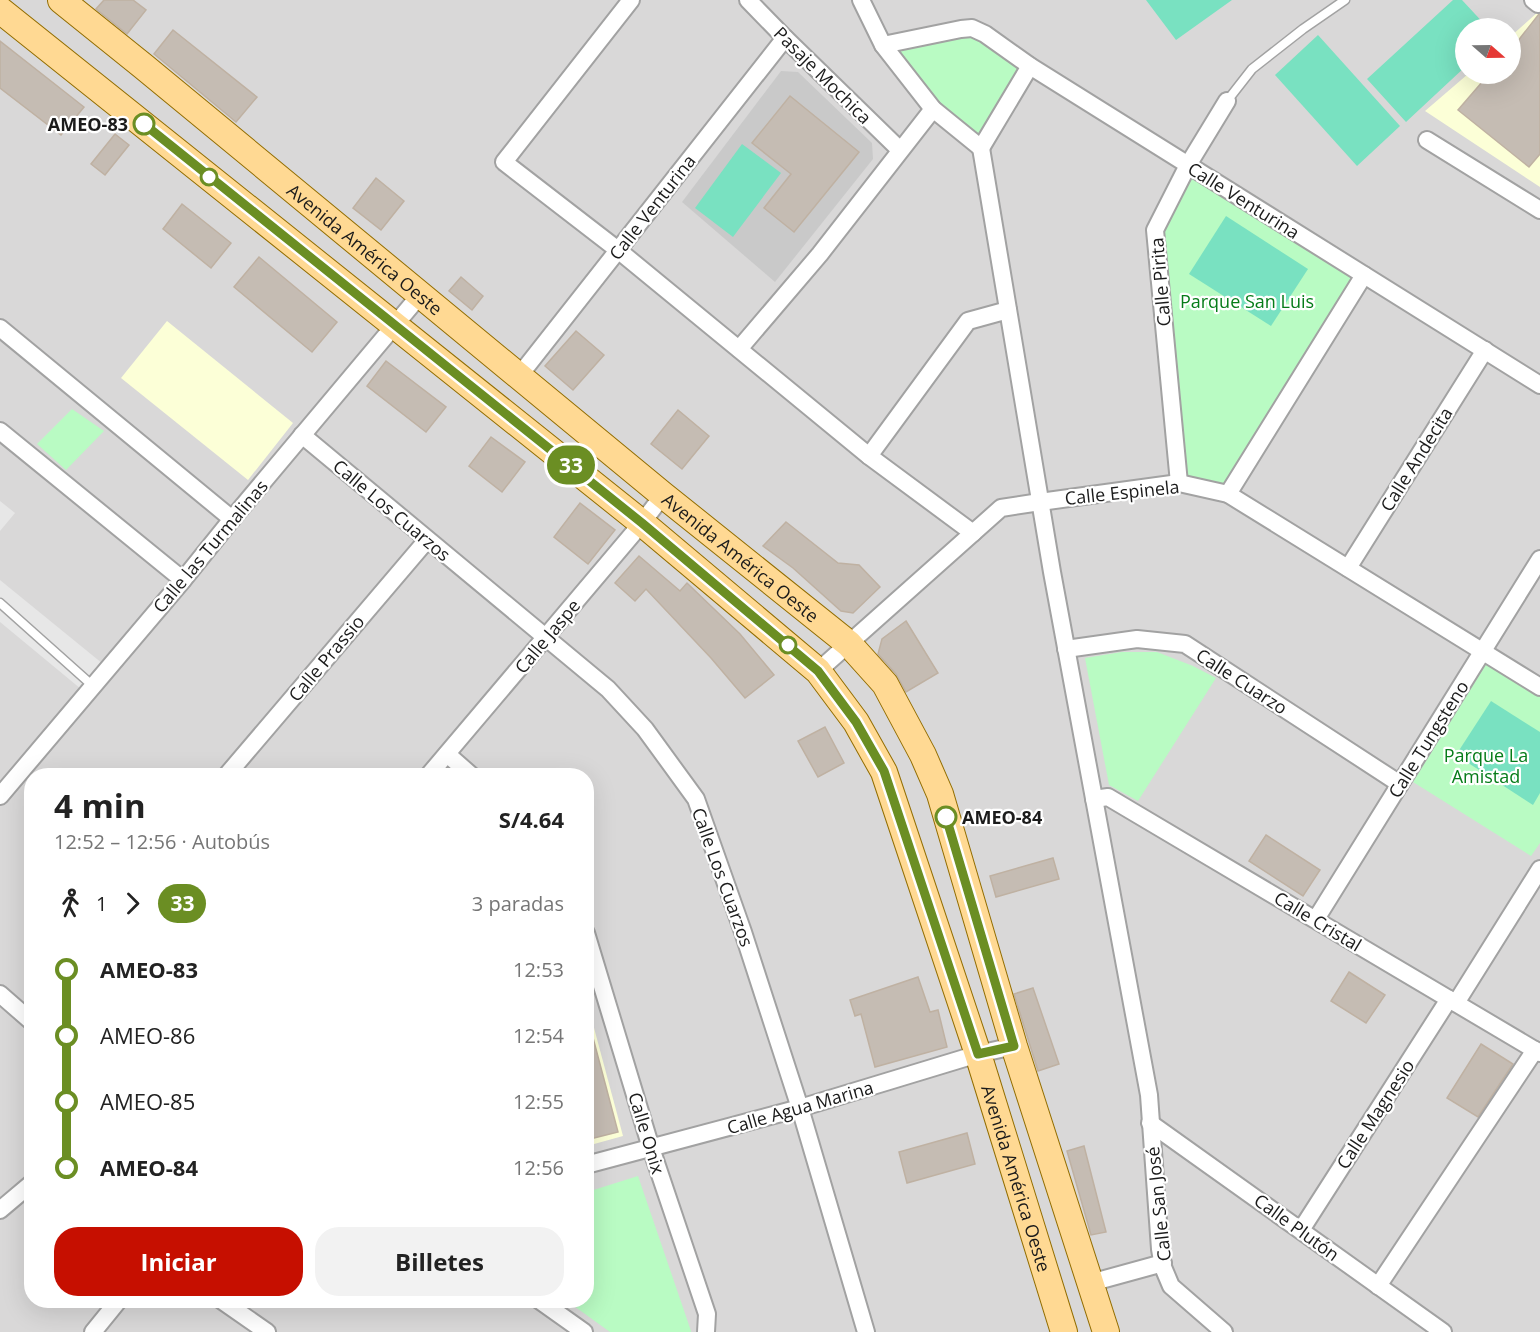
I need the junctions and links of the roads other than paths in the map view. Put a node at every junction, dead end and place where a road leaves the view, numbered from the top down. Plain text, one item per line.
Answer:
1 (61, 0) edge
2 (631, 0) edge
3 (748, 0) edge
4 (861, 0) edge
5 (1345, 0) edge
6 (0, 10) edge
7 (785, 38) junction
8 (883, 45) junction
9 (1030, 66) junction
10 (1227, 101) joint
11 (933, 109) junction
12 (1427, 141) dead end
13 (981, 148) junction
14 (900, 150) junction
15 (1188, 165) junction
16 (1540, 210) edge
17 (618, 250) junction
18 (1364, 275) junction
19 (420, 295) junction
20 (1008, 310) junction
21 (395, 325) junction
22 (0, 328) edge
23 (739, 350) junction
24 (1485, 350) junction
25 (519, 376) junction
26 (1540, 385) edge
27 (0, 431) edge
28 (302, 435) junction
29 (869, 456) junction
30 (1179, 483) junction
31 (1228, 494) junction
32 (663, 495) junction
33 (1040, 501) junction
34 (232, 519) junction
35 (642, 523) junction
36 (973, 533) junction
37 (427, 540) junction
38 (1540, 559) edge
39 (1348, 568) junction
40 (183, 579) junction
41 (0, 603) edge
42 (545, 638) junction
43 (849, 644) junction
44 (1066, 649) junction
45 (1483, 651) junction
46 (818, 671) junction
47 (93, 686) junction
48 (1540, 687) edge
49 (447, 754) junction
50 (233, 768) edge
51 (435, 768) edge
52 (463, 768) edge
53 (1400, 784) junction
54 (0, 796) edge
55 (1094, 799) junction
56 (1539, 873) edge
57 (1316, 920) junction
58 (594, 959) edge
59 (0, 994) edge
60 (1453, 1001) junction
61 (24, 1010) edge
62 (1014, 1046) junction
63 (1537, 1052) edge
64 (978, 1054) junction
65 (800, 1108) junction
66 (1150, 1123) junction
67 (651, 1148) junction
68 (594, 1163) edge
69 (24, 1190) edge
70 (0, 1210) edge
71 (1301, 1230) junction
72 (1162, 1263) junction
73 (1090, 1283) junction
74 (1378, 1286) junction
75 (112, 1308) edge
76 (232, 1308) edge
77 (550, 1308) edge
78 (93, 1332) edge
79 (267, 1332) edge
80 (584, 1332) edge
81 (706, 1332) edge
82 (866, 1332) edge
83 (1064, 1332) edge
84 (1106, 1332) edge
85 (1224, 1332) edge
86 (1443, 1332) edge

1 - 19 main road, Avenida América Oeste
2 - 17 street
3 - 7 street, Pasaje Mochica
4 - 8 street
5 - 10 lane
6 - 21 main road, Avenida América Oeste
7 - 14 street, Pasaje Mochica
7 - 17 street, Calle Venturina
8 - 9 street, Calle Venturina
8 - 11 street
9 - 13 street
9 - 15 street, Calle Venturina
10 - 15 street, Calle Pirita
11 - 13 street
11 - 14 street
12 - 16 street
13 - 20 street, Calle San José
14 - 23 street
15 - 18 street, Calle Venturina
15 - 30 street, Calle Pirita
17 - 23 street
17 - 25 street, Calle Venturina
18 - 24 street, Calle Venturina
18 - 31 street
19 - 21 street, Calle las Turmalinas
19 - 25 main road, Avenida América Oeste
20 - 29 street
20 - 33 street, Calle San José
21 - 28 street, Calle las Turmalinas
21 - 35 main road, Avenida América Oeste
22 - 34 street
23 - 29 street
24 - 26 street, Calle Venturina
24 - 39 street, Calle Andecita
25 - 32 main road, Avenida América Oeste
27 - 40 street
28 - 34 street, Calle las Turmalinas
28 - 37 street, Calle Los Cuarzos
29 - 36 street
30 - 31 street, Calle Espinela
30 - 33 street, Calle Espinela
31 - 39 street, Calle Espinela
32 - 35 street, Calle Jaspe
32 - 43 main road, Avenida América Oeste
33 - 36 street, Calle Espinela
33 - 44 street, Calle San José
34 - 40 street, Calle las Turmalinas
35 - 42 street, Calle Jaspe
35 - 46 main road, Avenida América Oeste
36 - 43 street, Calle Espinela
37 - 42 street, Calle Los Cuarzos
37 - 50 street, Calle Prassio
38 - 45 street, Calle Tungsteno
39 - 45 street, Calle Espinela
40 - 47 street, Calle las Turmalinas
41 - 47 lane
42 - 49 street, Calle Jaspe
42 - 65 street, Calle Los Cuarzos
43 - 46 street, Calle Espinela
43 - 62 main road, Avenida América Oeste
44 - 53 street, Calle Cuarzo
44 - 55 street, Calle San José
45 - 48 street, Calle Espinela
45 - 53 street, Calle Tungsteno
46 - 64 main road, Avenida América Oeste
47 - 54 street, Calle las Turmalinas
49 - 51 street, Calle Jaspe
49 - 52 street
53 - 57 street, Calle Tungsteno
55 - 57 street, Calle Cristal
55 - 66 street, Calle San José
56 - 60 street, Calle Magnesio
57 - 60 street, Calle Cristal
58 - 67 street, Calle Onix
59 - 61 street
60 - 63 street, Calle Cristal
60 - 71 street, Calle Magnesio
62 - 64 street, Calle Agua Marina
62 - 73 main road, Avenida América Oeste
63 - 74 street
64 - 65 street, Calle Agua Marina
64 - 83 main road, Avenida América Oeste
65 - 67 street, Calle Agua Marina
65 - 82 street, Calle Los Cuarzos
66 - 71 street, Calle Plutón
66 - 72 street, Calle San José
67 - 68 street, Calle Agua Marina
67 - 81 street, Calle Onix
69 - 70 street
71 - 74 street, Calle Plutón
72 - 73 street
72 - 85 street, Calle San José
73 - 84 main road, Avenida América Oeste
74 - 86 street, Calle Plutón
75 - 78 street
76 - 79 street
77 - 80 street

